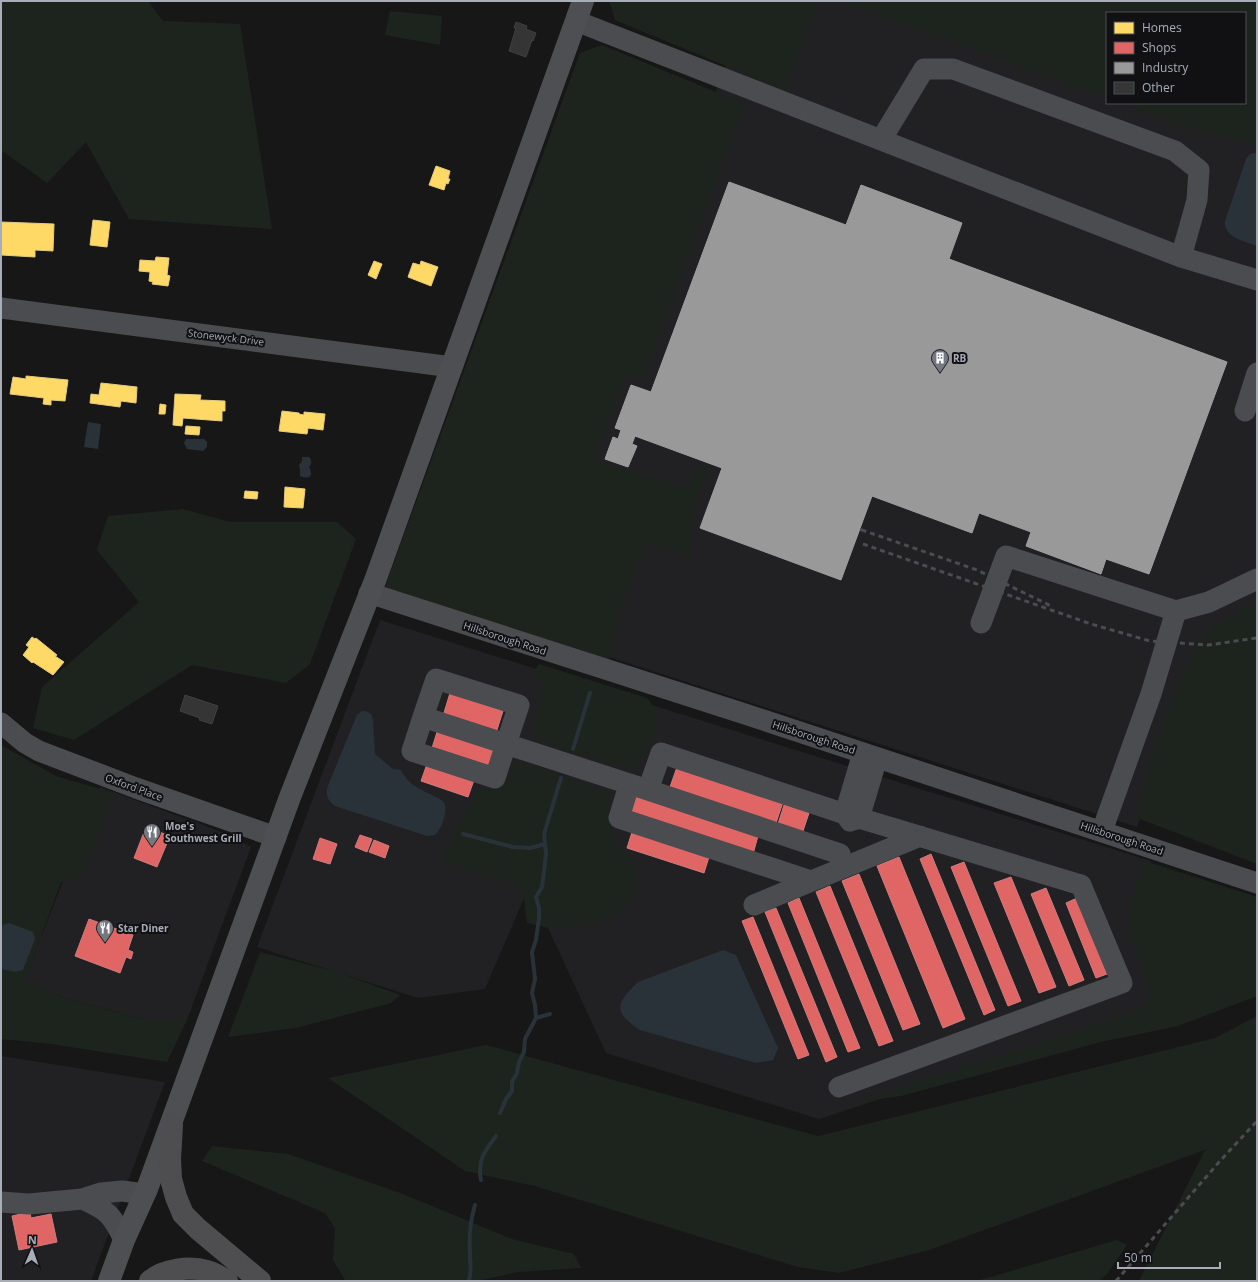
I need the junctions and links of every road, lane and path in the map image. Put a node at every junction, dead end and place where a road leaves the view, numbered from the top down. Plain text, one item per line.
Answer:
1 (580, 11) edge
2 (881, 140) junction
3 (1181, 257) junction
4 (1257, 280) edge
5 (1, 308) edge
6 (452, 367) junction
7 (1257, 373) edge
8 (1245, 411) dead end
9 (1257, 579) edge
10 (369, 593) junction
11 (1176, 611) junction
12 (982, 623) dead end
13 (423, 717) junction
14 (1, 722) edge
15 (506, 744) junction
16 (870, 756) junction
17 (639, 787) junction
18 (851, 818) junction
19 (1102, 831) junction
20 (920, 836) junction
21 (276, 837) junction
22 (838, 862) junction
23 (811, 881) junction
24 (1257, 883) edge
25 (754, 905) dead end
26 (839, 1087) dead end
27 (172, 1125) junction
28 (146, 1191) junction
29 (82, 1199) junction
30 (1, 1202) edge
31 (124, 1240) junction
32 (109, 1281) edge
33 (122, 1281) edge
34 (150, 1281) edge
35 (227, 1281) edge
36 (260, 1281) edge

1 - 2 street
1 - 6 main road
2 - 3 street
2 - 3 street
3 - 4 street
5 - 6 street, Stonewyck Drive
6 - 10 main road
7 - 8 street
9 - 11 street
10 - 16 street, Hillsborough Road
10 - 21 main road
11 - 12 street
11 - 19 street
13 - 15 street
13 - 15 street
13 - 15 street
14 - 21 street, Oxford Place
15 - 17 street
16 - 18 street
16 - 19 street, Hillsborough Road
17 - 18 street
17 - 22 street
17 - 23 street
18 - 20 street
18 - 22 street
19 - 24 street, Hillsborough Road
20 - 22 street
20 - 26 street
21 - 27 main road
22 - 23 street
23 - 25 street
27 - 28 main road
27 - 36 highway
28 - 29 street
28 - 31 main road
28 - 33 main road
29 - 30 street
29 - 31 street
31 - 32 main road
34 - 35 highway

